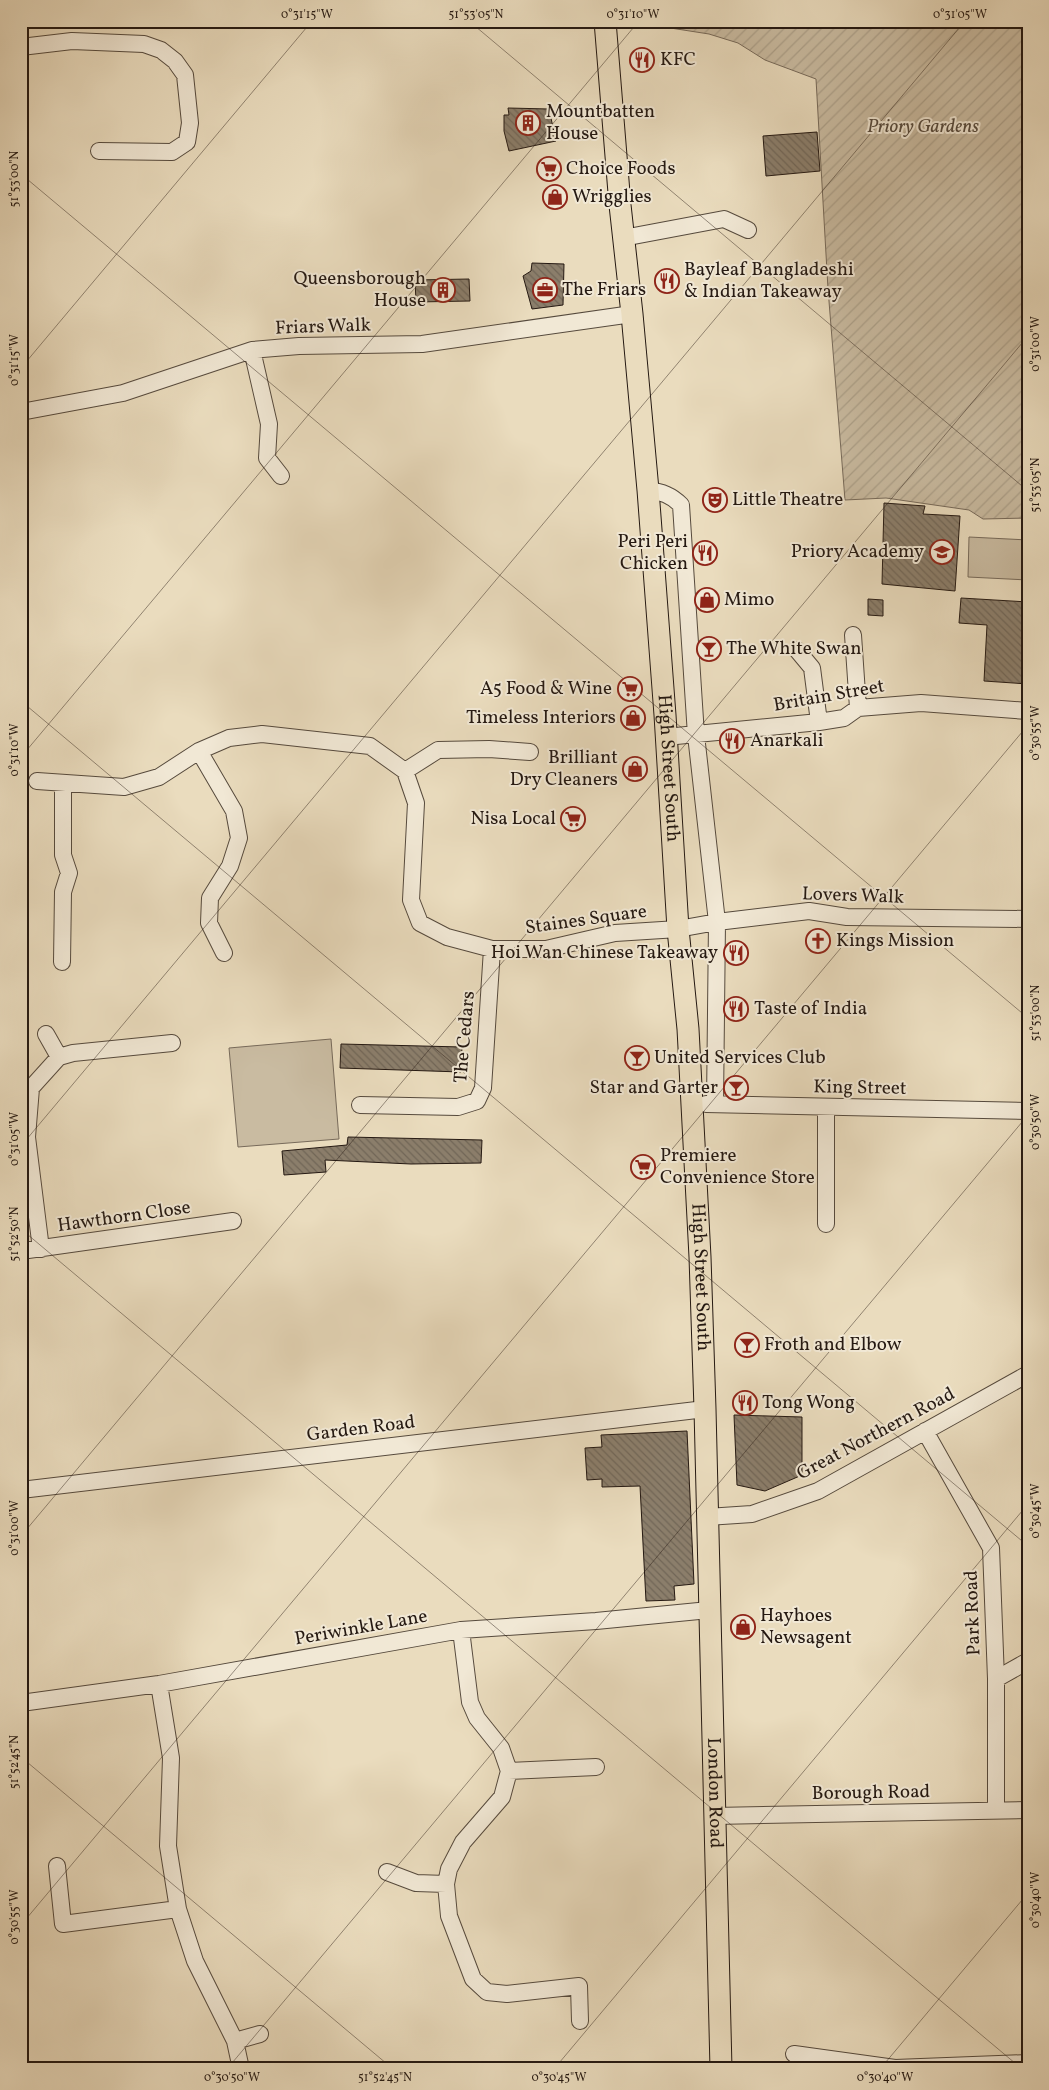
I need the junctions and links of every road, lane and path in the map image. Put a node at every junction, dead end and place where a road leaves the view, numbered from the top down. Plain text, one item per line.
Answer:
1 (604, 21) edge
2 (21, 47) edge
3 (99, 151) dead end
4 (748, 230) dead end
5 (623, 238) junction
6 (632, 314) junction
7 (252, 350) junction
8 (21, 412) edge
9 (281, 476) dead end
10 (648, 490) junction
11 (853, 635) dead end
12 (797, 650) dead end
13 (858, 708) junction
14 (1028, 711) edge
15 (819, 722) junction
16 (696, 735) junction
17 (666, 737) junction
18 (199, 752) junction
19 (530, 752) dead end
20 (405, 771) junction
21 (37, 781) dead end
22 (64, 784) junction
23 (1028, 919) edge
24 (716, 922) junction
25 (678, 929) junction
26 (492, 948) junction
27 (224, 953) dead end
28 (62, 962) dead end
29 (46, 1034) dead end
30 (172, 1044) dead end
31 (59, 1057) junction
32 (692, 1103) junction
33 (715, 1104) junction
34 (360, 1106) dead end
35 (826, 1108) junction
36 (1028, 1111) edge
37 (233, 1221) dead end
38 (826, 1224) dead end
39 (41, 1249) junction
40 (21, 1251) edge
41 (1028, 1374) edge
42 (705, 1409) junction
43 (926, 1432) junction
44 (21, 1490) edge
45 (707, 1517) junction
46 (709, 1610) junction
47 (461, 1630) junction
48 (1028, 1661) edge
49 (996, 1679) junction
50 (159, 1684) junction
51 (21, 1703) edge
52 (596, 1767) dead end
53 (509, 1771) junction
54 (1028, 1810) edge
55 (996, 1811) junction
56 (714, 1816) junction
57 (57, 1866) dead end
58 (386, 1872) dead end
59 (446, 1884) junction
60 (178, 1909) junction
61 (580, 2021) dead end
62 (260, 2034) dead end
63 (236, 2041) junction
64 (794, 2054) dead end
65 (1028, 2063) edge
66 (241, 2069) edge
67 (721, 2069) edge

1 - 5 main road, High Street South
2 - 3 street
4 - 5 street
5 - 6 main road, High Street South
6 - 7 street, Friars Walk
6 - 10 main road, High Street South
7 - 8 street, Friars Walk
7 - 9 street
10 - 16 street
10 - 17 main road, High Street South
11 - 13 street
12 - 15 street
13 - 14 street, Britain Street
13 - 15 street, Britain Street
15 - 16 street, Britain Street
16 - 17 street, Britain Street
16 - 24 street
17 - 25 main road, High Street South
18 - 20 street
18 - 22 street
18 - 27 street
19 - 20 street
20 - 26 street, Staines Square
21 - 22 street
22 - 28 street
23 - 24 street, Lovers Walk
24 - 25 street, Lovers Walk
24 - 33 street
25 - 26 street, Staines Square
25 - 32 main road, High Street South
26 - 34 street, The Cedars
29 - 31 street
30 - 31 street
31 - 39 street
32 - 33 street, King Street
32 - 42 main road, High Street South
33 - 35 street, King Street
35 - 36 street, King Street
35 - 38 street
37 - 39 street, Hawthorn Close
39 - 40 street, Hawthorn Close
41 - 43 street, Great Northern Road
42 - 44 street, Garden Road
42 - 45 main road, High Street South
43 - 45 street, Great Northern Road
43 - 49 street, Park Road
45 - 46 main road, London Road
46 - 47 street, Periwinkle Lane
46 - 56 main road, London Road
47 - 50 street, Periwinkle Lane
47 - 53 street
48 - 49 street
49 - 55 street, Park Road
50 - 51 street, Periwinkle Lane
50 - 60 street
52 - 53 street
53 - 59 street
54 - 55 street, Borough Road
55 - 56 street, Borough Road
56 - 67 main road, London Road
57 - 60 street
58 - 59 street
59 - 61 street
60 - 63 street
62 - 63 street
63 - 66 street
64 - 65 street

